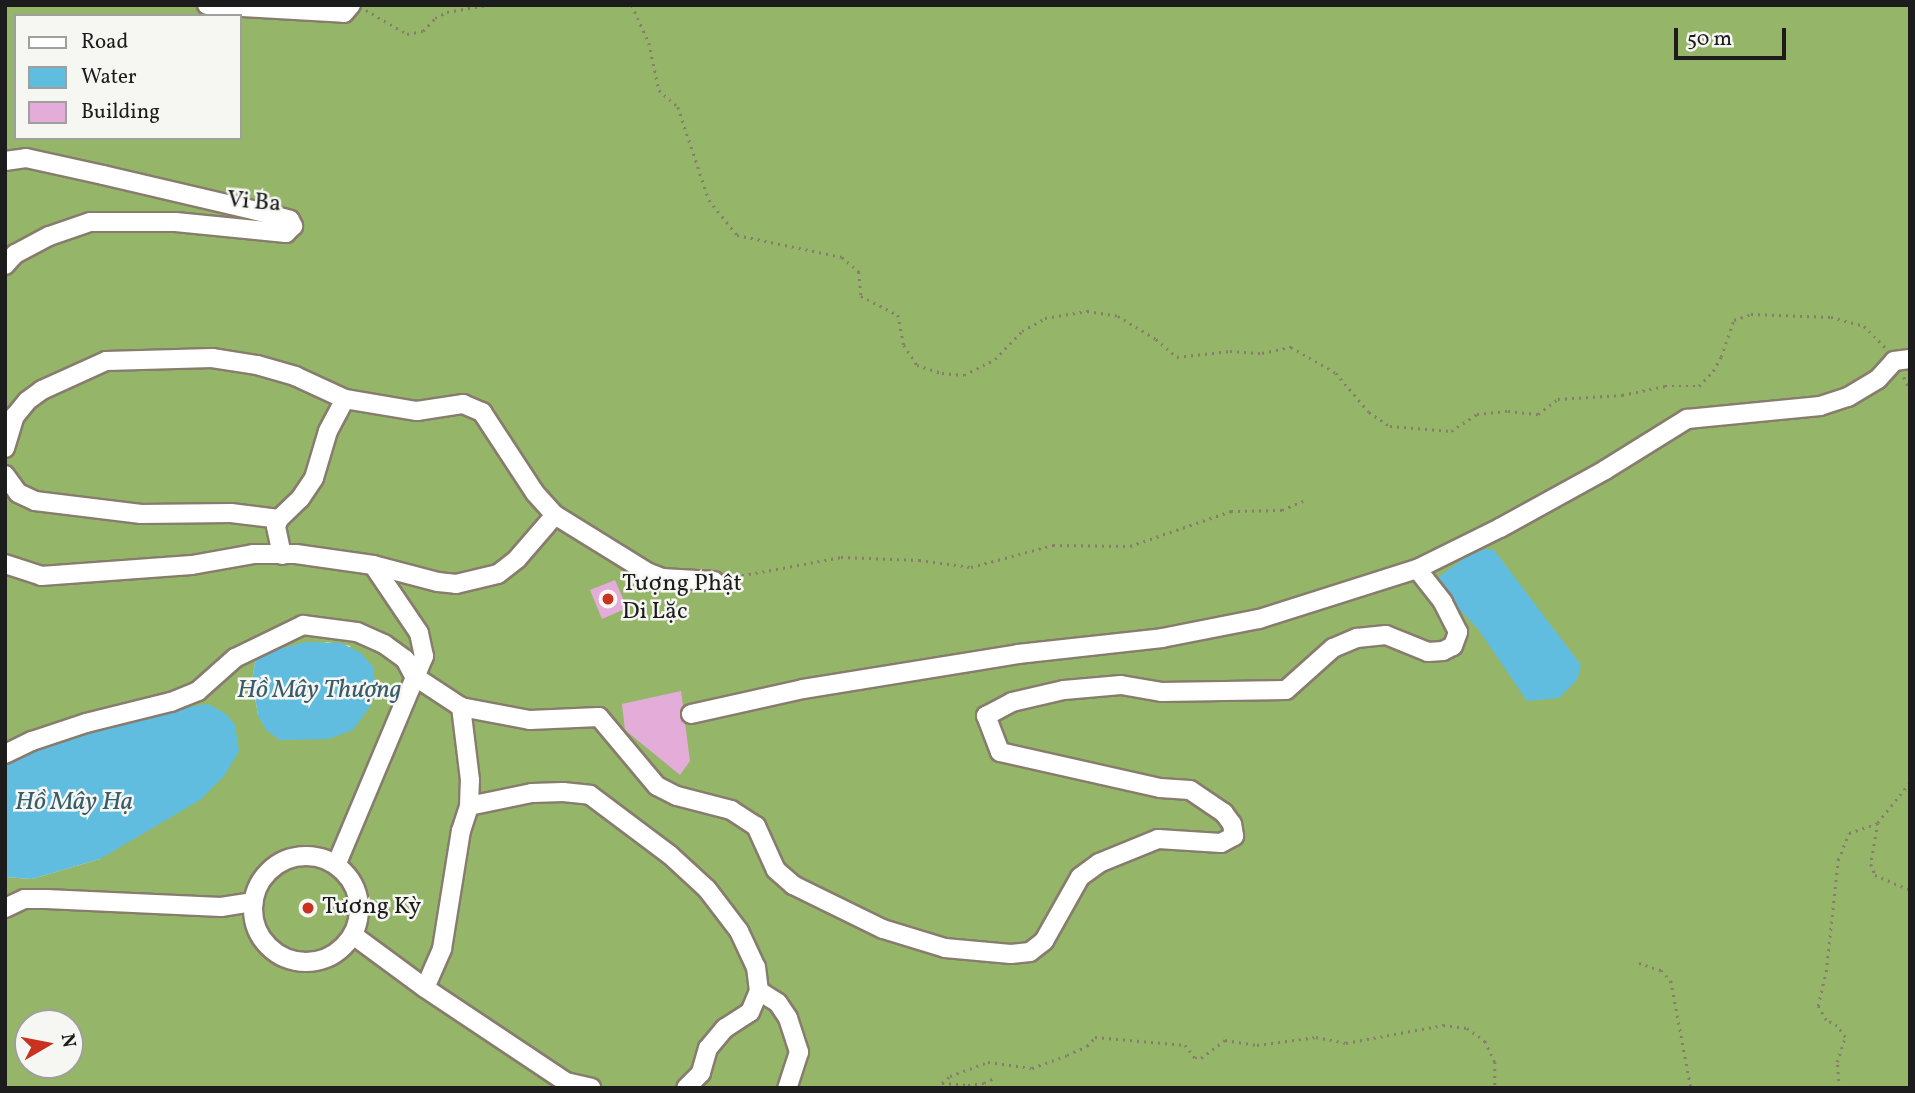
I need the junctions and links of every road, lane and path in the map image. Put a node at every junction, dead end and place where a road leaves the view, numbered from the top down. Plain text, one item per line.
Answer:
1 (207, 5) edge
2 (351, 5) edge
3 (360, 5) edge
4 (485, 5) edge
5 (632, 5) edge
6 (5, 161) edge
7 (5, 265) edge
8 (1902, 360) edge
9 (1910, 390) edge
10 (345, 399) junction
11 (5, 448) edge
12 (5, 475) edge
13 (1303, 501) dead end
14 (555, 516) junction
15 (279, 519) junction
16 (282, 555) junction
17 (5, 564) edge
18 (373, 565) junction
19 (1418, 569) junction
20 (714, 581) joint
21 (415, 676) junction
22 (461, 707) junction
23 (691, 714) dead end
24 (5, 754) edge
25 (1910, 783) edge
26 (469, 806) junction
27 (1878, 823) junction
28 (336, 865) junction
29 (1910, 890) edge
30 (5, 897) edge
31 (24, 899) junction
32 (254, 902) junction
33 (5, 908) edge
34 (353, 935) junction
35 (1639, 963) dead end
36 (425, 988) junction
37 (759, 991) junction
38 (996, 1077) dead end
39 (942, 1083) junction
40 (591, 1088) edge
41 (686, 1088) edge
42 (787, 1088) edge
43 (937, 1088) edge
44 (1495, 1088) edge
45 (1690, 1088) edge
46 (1839, 1088) edge

1 - 2 street
3 - 4 path
5 - 8 path
6 - 7 street, Vi Ba
8 - 9 path
8 - 19 street
10 - 11 street
10 - 14 street
10 - 15 street
12 - 15 street
13 - 20 path
14 - 18 street
14 - 20 street
15 - 16 street
16 - 17 street
16 - 18 street
18 - 21 street
19 - 22 street
19 - 23 street
21 - 22 street
21 - 24 street
21 - 28 street
22 - 26 street
25 - 27 path
26 - 36 street
26 - 37 street
27 - 29 path
27 - 46 path
28 - 32 street
28 - 34 street
30 - 31 street
31 - 32 street
31 - 33 street
32 - 34 street
34 - 36 street
35 - 45 path
36 - 40 street
37 - 41 street
37 - 42 street
38 - 39 path
39 - 43 path
39 - 44 path

